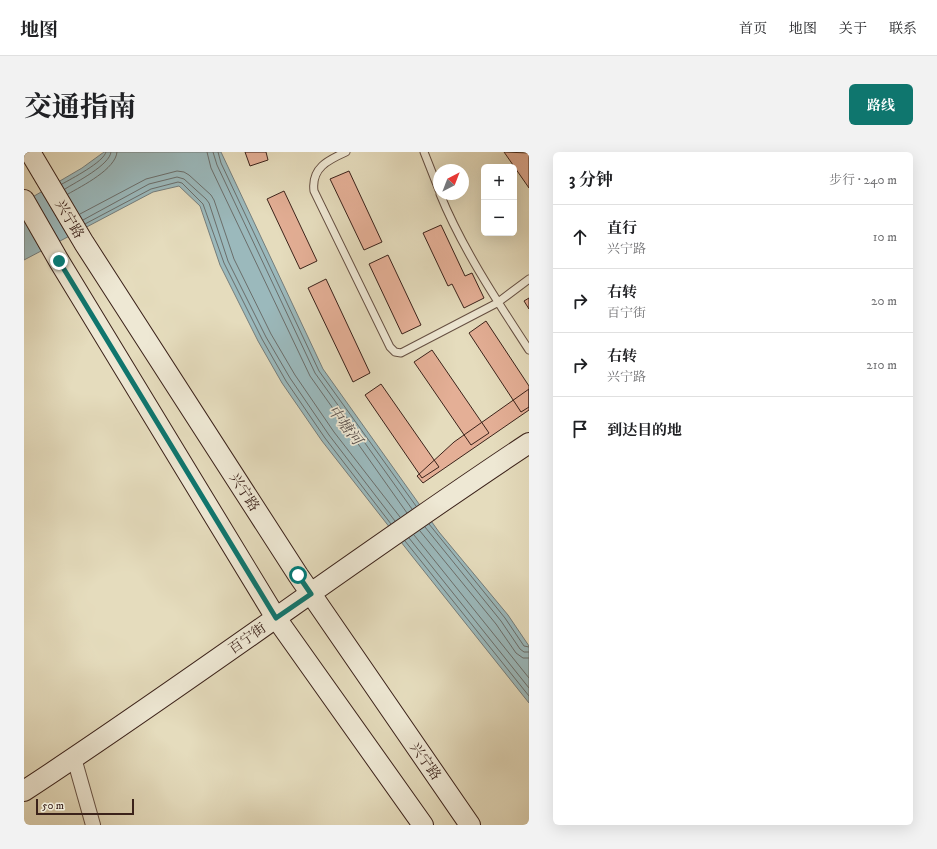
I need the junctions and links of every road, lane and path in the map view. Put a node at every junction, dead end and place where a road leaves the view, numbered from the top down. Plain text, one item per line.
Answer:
1 (30, 152) edge
2 (346, 152) edge
3 (424, 152) edge
4 (433, 175) edge
5 (24, 200) edge
6 (442, 200) edge
7 (529, 279) edge
8 (498, 302) junction
9 (529, 350) edge
10 (529, 443) edge
11 (311, 594) junction
12 (276, 618) junction
13 (74, 758) junction
14 (24, 791) edge
15 (93, 825) edge
16 (423, 825) edge
17 (470, 825) edge

1 - 11 main road, 兴宁路
2 - 8 lane
3 - 4 lane
5 - 12 main road
6 - 8 lane
7 - 8 lane
8 - 9 lane
10 - 11 main road, 百宁街
11 - 12 main road, 百宁街
11 - 17 main road, 兴宁路
12 - 13 main road, 百宁街
12 - 16 main road
13 - 14 main road, 百宁街
13 - 15 street

